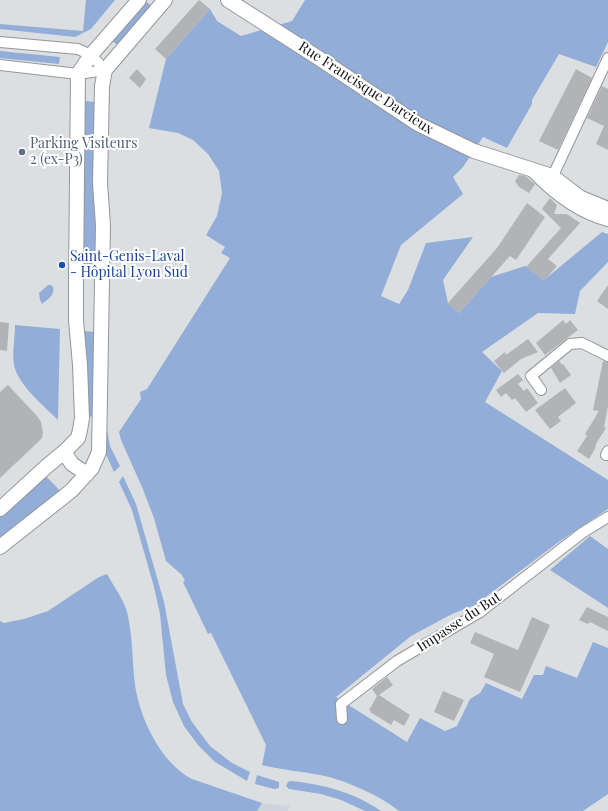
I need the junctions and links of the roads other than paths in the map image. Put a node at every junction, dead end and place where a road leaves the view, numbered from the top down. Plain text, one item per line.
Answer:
1 (138, 0) edge
2 (165, 0) edge
3 (228, 0) edge
4 (0, 42) edge
5 (91, 55) junction
6 (608, 58) edge
7 (0, 65) edge
8 (105, 70) junction
9 (78, 74) junction
10 (550, 181) junction
11 (608, 209) edge
12 (608, 219) edge
13 (608, 356) edge
14 (541, 390) dead end
15 (78, 438) junction
16 (64, 452) junction
17 (99, 452) junction
18 (87, 474) junction
19 (0, 509) edge
20 (608, 517) edge
21 (0, 547) edge
22 (342, 719) dead end

1 - 5 street
2 - 8 street
3 - 10 street, Rue Francisque Darcieux
4 - 5 street
5 - 8 street
5 - 9 street
6 - 10 street
7 - 9 street
8 - 9 street
8 - 17 street
9 - 15 street
10 - 11 street, Rue Francisque Darcieux
10 - 12 street, Rue Francisque Darcieux
13 - 14 street
15 - 16 street
15 - 17 street
16 - 18 street
16 - 19 street
17 - 18 street
18 - 21 street
20 - 22 street, Impasse du But

